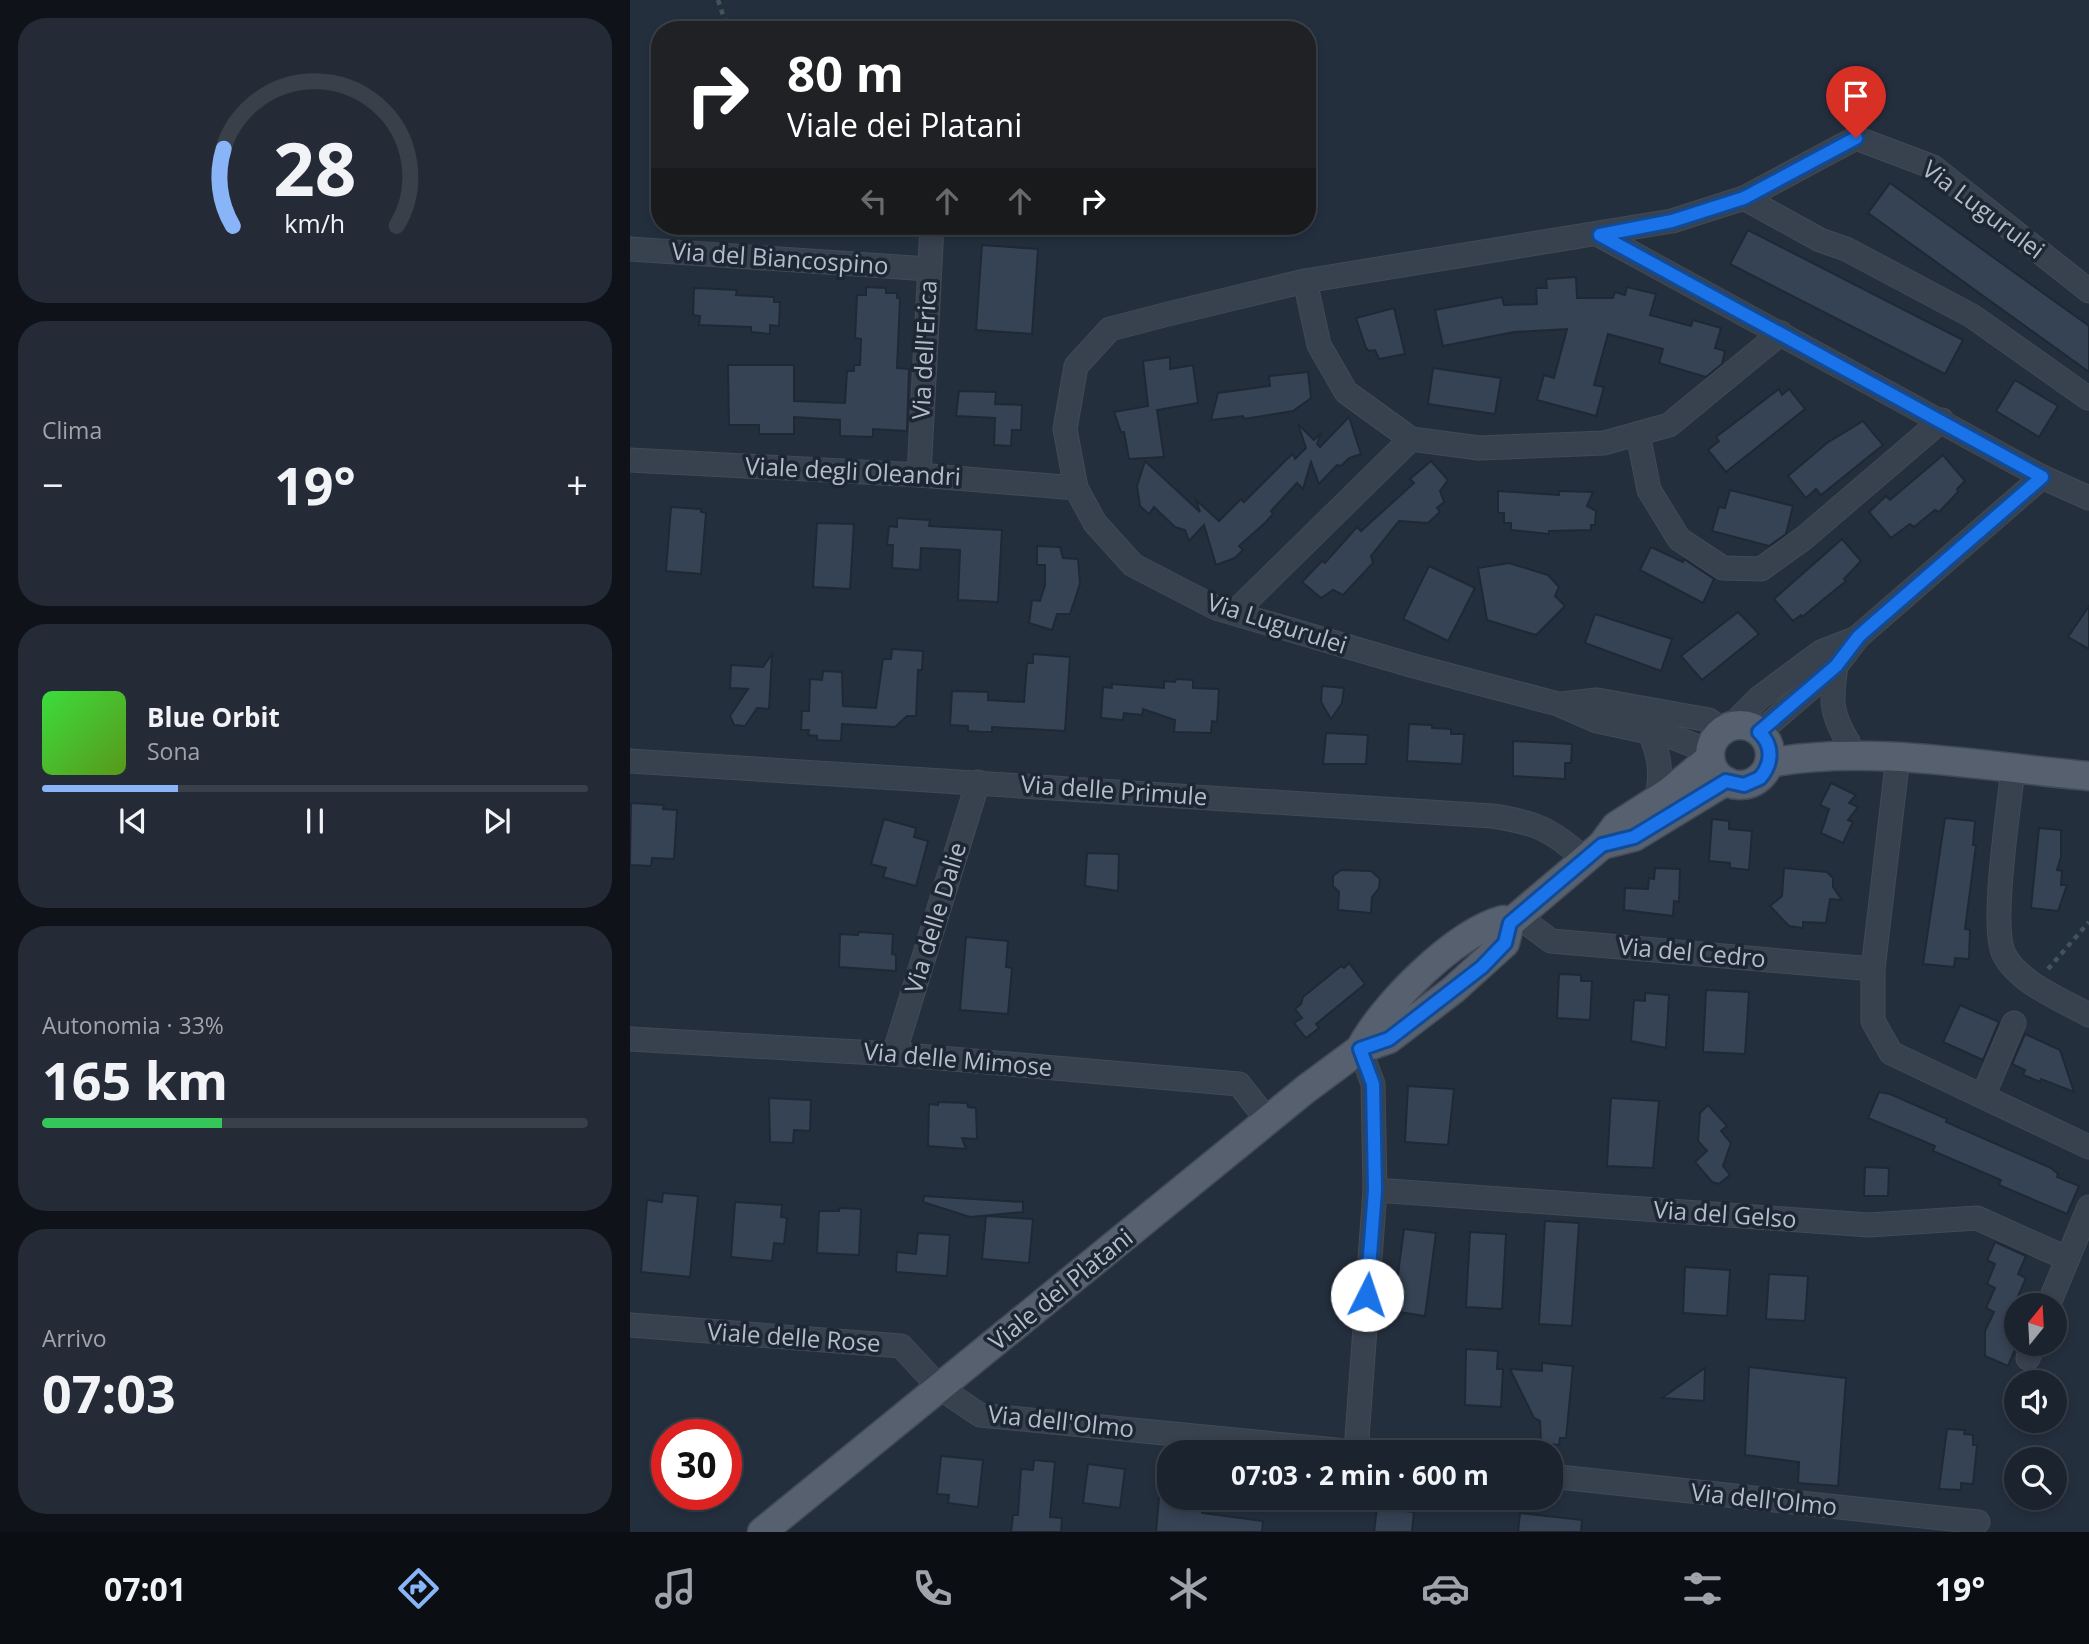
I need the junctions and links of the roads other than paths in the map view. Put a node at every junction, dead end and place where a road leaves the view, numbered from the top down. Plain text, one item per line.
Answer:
1 (1744, 198) junction
2 (931, 235) edge
3 (1600, 235) junction
4 (630, 249) edge
5 (929, 269) junction
6 (1305, 281) junction
7 (2089, 291) edge
8 (1781, 333) junction
9 (2088, 398) edge
10 (1942, 420) junction
11 (1638, 433) junction
12 (1411, 439) junction
13 (630, 460) edge
14 (919, 475) junction
15 (2042, 477) junction
16 (1076, 488) junction
17 (2089, 498) edge
18 (1234, 613) junction
19 (1857, 638) junction
20 (1836, 666) junction
21 (1558, 704) junction
22 (1649, 731) junction
23 (1761, 734) junction
24 (1718, 742) junction
25 (1848, 742) junction
26 (1898, 757) junction
27 (630, 761) edge
28 (1769, 763) junction
29 (2013, 769) junction
30 (2089, 776) edge
31 (1726, 781) junction
32 (978, 782) junction
33 (1657, 799) junction
34 (1594, 852) junction
35 (1515, 920) junction
36 (1872, 969) junction
37 (2089, 1014) edge
38 (2014, 1023) dead end
39 (630, 1039) edge
40 (1360, 1049) junction
41 (894, 1054) junction
42 (1983, 1096) junction
43 (1268, 1121) junction
44 (2089, 1147) edge
45 (1375, 1190) junction
46 (2089, 1207) edge
47 (2066, 1258) junction
48 (2053, 1293) edge
49 (630, 1325) edge
50 (940, 1388) junction
51 (1234, 1440) edge
52 (1357, 1440) edge
53 (1563, 1477) edge
54 (1978, 1522) dead end
55 (762, 1532) edge

1 - 3 street, Via Lugurulei
1 - 7 street, Via Lugurulei
1 - 9 street
2 - 5 street, Via dell'Erica
3 - 6 street, Via Lugurulei
3 - 8 street
4 - 5 street, Via del Biancospino
5 - 14 street, Via dell'Erica
6 - 12 street
6 - 16 street, Via Lugurulei
8 - 10 street
8 - 11 street
10 - 11 street
10 - 15 street
11 - 12 street
12 - 18 street
13 - 14 street, Viale degli Oleandri
14 - 16 street, Viale degli Oleandri
15 - 17 street
15 - 19 street
16 - 18 street, Via Lugurulei
18 - 21 street, Via Lugurulei
19 - 20 street
19 - 24 street
20 - 23 street
20 - 25 street
21 - 22 street, Via Lugurulei
21 - 24 street, Via Lugurulei
22 - 24 street, Via Lugurulei
22 - 33 street
23 - 24 main road
23 - 25 main road
23 - 28 main road
24 - 31 main road
24 - 33 main road, Viale dei Platani
25 - 26 main road
26 - 28 main road
26 - 29 main road
26 - 36 street
27 - 32 street, Via delle Primule
28 - 31 main road, Viale dei Platani
29 - 30 main road
29 - 37 street
31 - 34 main road, Viale dei Platani
32 - 34 street, Via delle Primule
32 - 41 street, Via delle Dalie
33 - 34 main road, Viale dei Platani
34 - 35 main road, Viale dei Platani
35 - 36 street, Via del Cedro
35 - 40 main road, Viale dei Platani
36 - 42 street
38 - 42 street
39 - 41 street, Via delle Mimose
40 - 43 main road, Viale dei Platani
40 - 45 street
41 - 43 street, Via delle Mimose
42 - 44 street
43 - 50 main road, Viale dei Platani
45 - 47 street, Via del Gelso
45 - 52 street
46 - 47 street
47 - 48 street
49 - 50 street, Viale delle Rose
50 - 51 street, Via dell'Olmo
50 - 55 main road, Viale dei Platani
53 - 54 street, Via dell'Olmo

